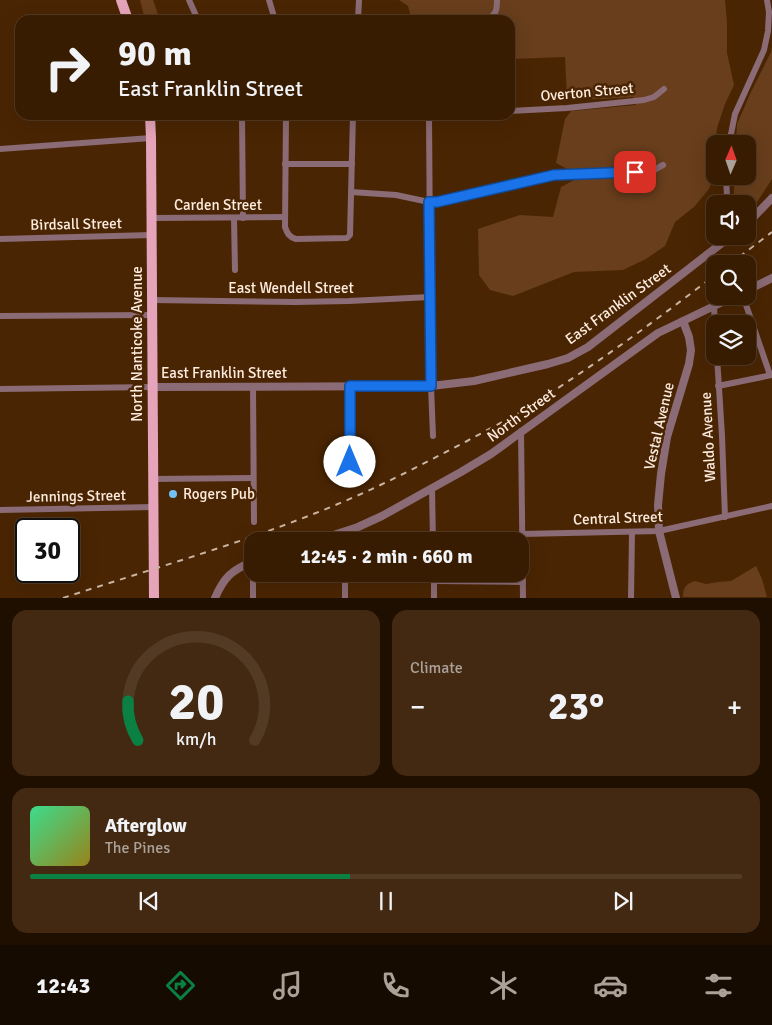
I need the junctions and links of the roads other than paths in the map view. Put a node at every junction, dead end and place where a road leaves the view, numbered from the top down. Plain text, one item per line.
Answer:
1 (120, 0) edge
2 (189, 0) edge
3 (270, 0) edge
4 (359, 0) edge
5 (497, 0) edge
6 (767, 0) edge
7 (770, 12) edge
8 (126, 15) edge
9 (196, 15) edge
10 (274, 15) edge
11 (358, 15) edge
12 (494, 15) edge
13 (664, 89) dead end
14 (515, 110) edge
15 (150, 120) edge
16 (242, 120) edge
17 (286, 120) edge
18 (353, 120) edge
19 (428, 120) edge
20 (730, 135) edge
21 (151, 138) junction
22 (0, 149) edge
23 (285, 164) junction
24 (352, 164) junction
25 (662, 165) dead end
26 (351, 192) junction
27 (772, 198) edge
28 (429, 202) junction
29 (756, 215) edge
30 (152, 218) junction
31 (234, 218) junction
32 (243, 218) junction
33 (284, 218) junction
34 (152, 235) junction
35 (0, 239) edge
36 (720, 245) edge
37 (234, 270) dead end
38 (772, 278) edge
39 (756, 286) edge
40 (430, 298) junction
41 (152, 300) junction
42 (746, 305) edge
43 (714, 306) joint
44 (152, 315) junction
45 (714, 315) edge
46 (0, 316) edge
47 (683, 321) junction
48 (717, 365) edge
49 (771, 375) edge
50 (350, 386) junction
51 (431, 386) junction
52 (718, 386) junction
53 (253, 387) junction
54 (0, 388) edge
55 (153, 388) junction
56 (521, 431) junction
57 (433, 436) dead end
58 (350, 462) dead end
59 (253, 478) junction
60 (153, 479) junction
61 (432, 489) junction
62 (772, 506) edge
63 (153, 507) junction
64 (0, 510) edge
65 (725, 517) junction
66 (254, 522) dead end
67 (659, 531) junction
68 (345, 532) edge
69 (433, 532) edge
70 (522, 532) edge
71 (632, 532) junction
72 (529, 534) edge
73 (244, 565) edge
74 (253, 582) edge
75 (345, 582) edge
76 (434, 582) edge
77 (523, 582) edge
78 (154, 598) edge
79 (215, 598) edge
80 (253, 598) edge
81 (345, 598) edge
82 (434, 598) edge
83 (523, 598) edge
84 (631, 598) edge
85 (676, 598) edge

1 - 8 main road
2 - 9 street
3 - 10 street
4 - 11 street
5 - 12 street
6 - 7 street
7 - 20 street
13 - 14 street, Overton Street
15 - 21 main road, North Nanticoke Avenue
16 - 32 street
17 - 23 street
18 - 24 street
19 - 28 street
21 - 22 street
21 - 30 main road, North Nanticoke Avenue
23 - 24 street
23 - 33 street
24 - 26 street
25 - 28 street
26 - 28 street
26 - 33 street
27 - 29 street
28 - 40 street
30 - 31 street, Carden Street
30 - 34 main road, North Nanticoke Avenue
31 - 32 street, Carden Street
31 - 37 street
32 - 33 street, Carden Street
34 - 35 street, Birdsall Street
34 - 41 main road, North Nanticoke Avenue
36 - 51 street, East Franklin Street
38 - 39 street
40 - 41 street, East Wendell Street
40 - 51 street
41 - 44 main road, North Nanticoke Avenue
42 - 49 street
43 - 45 street
43 - 47 street, North Street
44 - 46 street
44 - 55 main road, North Nanticoke Avenue
47 - 56 street, North Street
47 - 67 street, Vestal Avenue
48 - 52 street, Waldo Avenue
49 - 52 street
50 - 51 street, East Franklin Street
50 - 53 street, East Franklin Street
50 - 58 street
51 - 57 street
52 - 65 street, Waldo Avenue
53 - 55 street, East Franklin Street
53 - 59 street
54 - 55 street
55 - 60 main road, North Nanticoke Avenue
56 - 61 street, North Street
56 - 70 street
59 - 60 street
59 - 66 street
60 - 63 main road, North Nanticoke Avenue
61 - 68 street, North Street
61 - 69 street
62 - 65 street, Central Street
63 - 64 street, Jennings Street
63 - 78 main road, North Nanticoke Avenue
65 - 67 street, Central Street
67 - 71 street, Central Street
67 - 85 street, Vestal Avenue
71 - 72 street, Central Street
71 - 84 street
73 - 79 street
74 - 80 street
75 - 81 street
76 - 82 street
77 - 83 street

